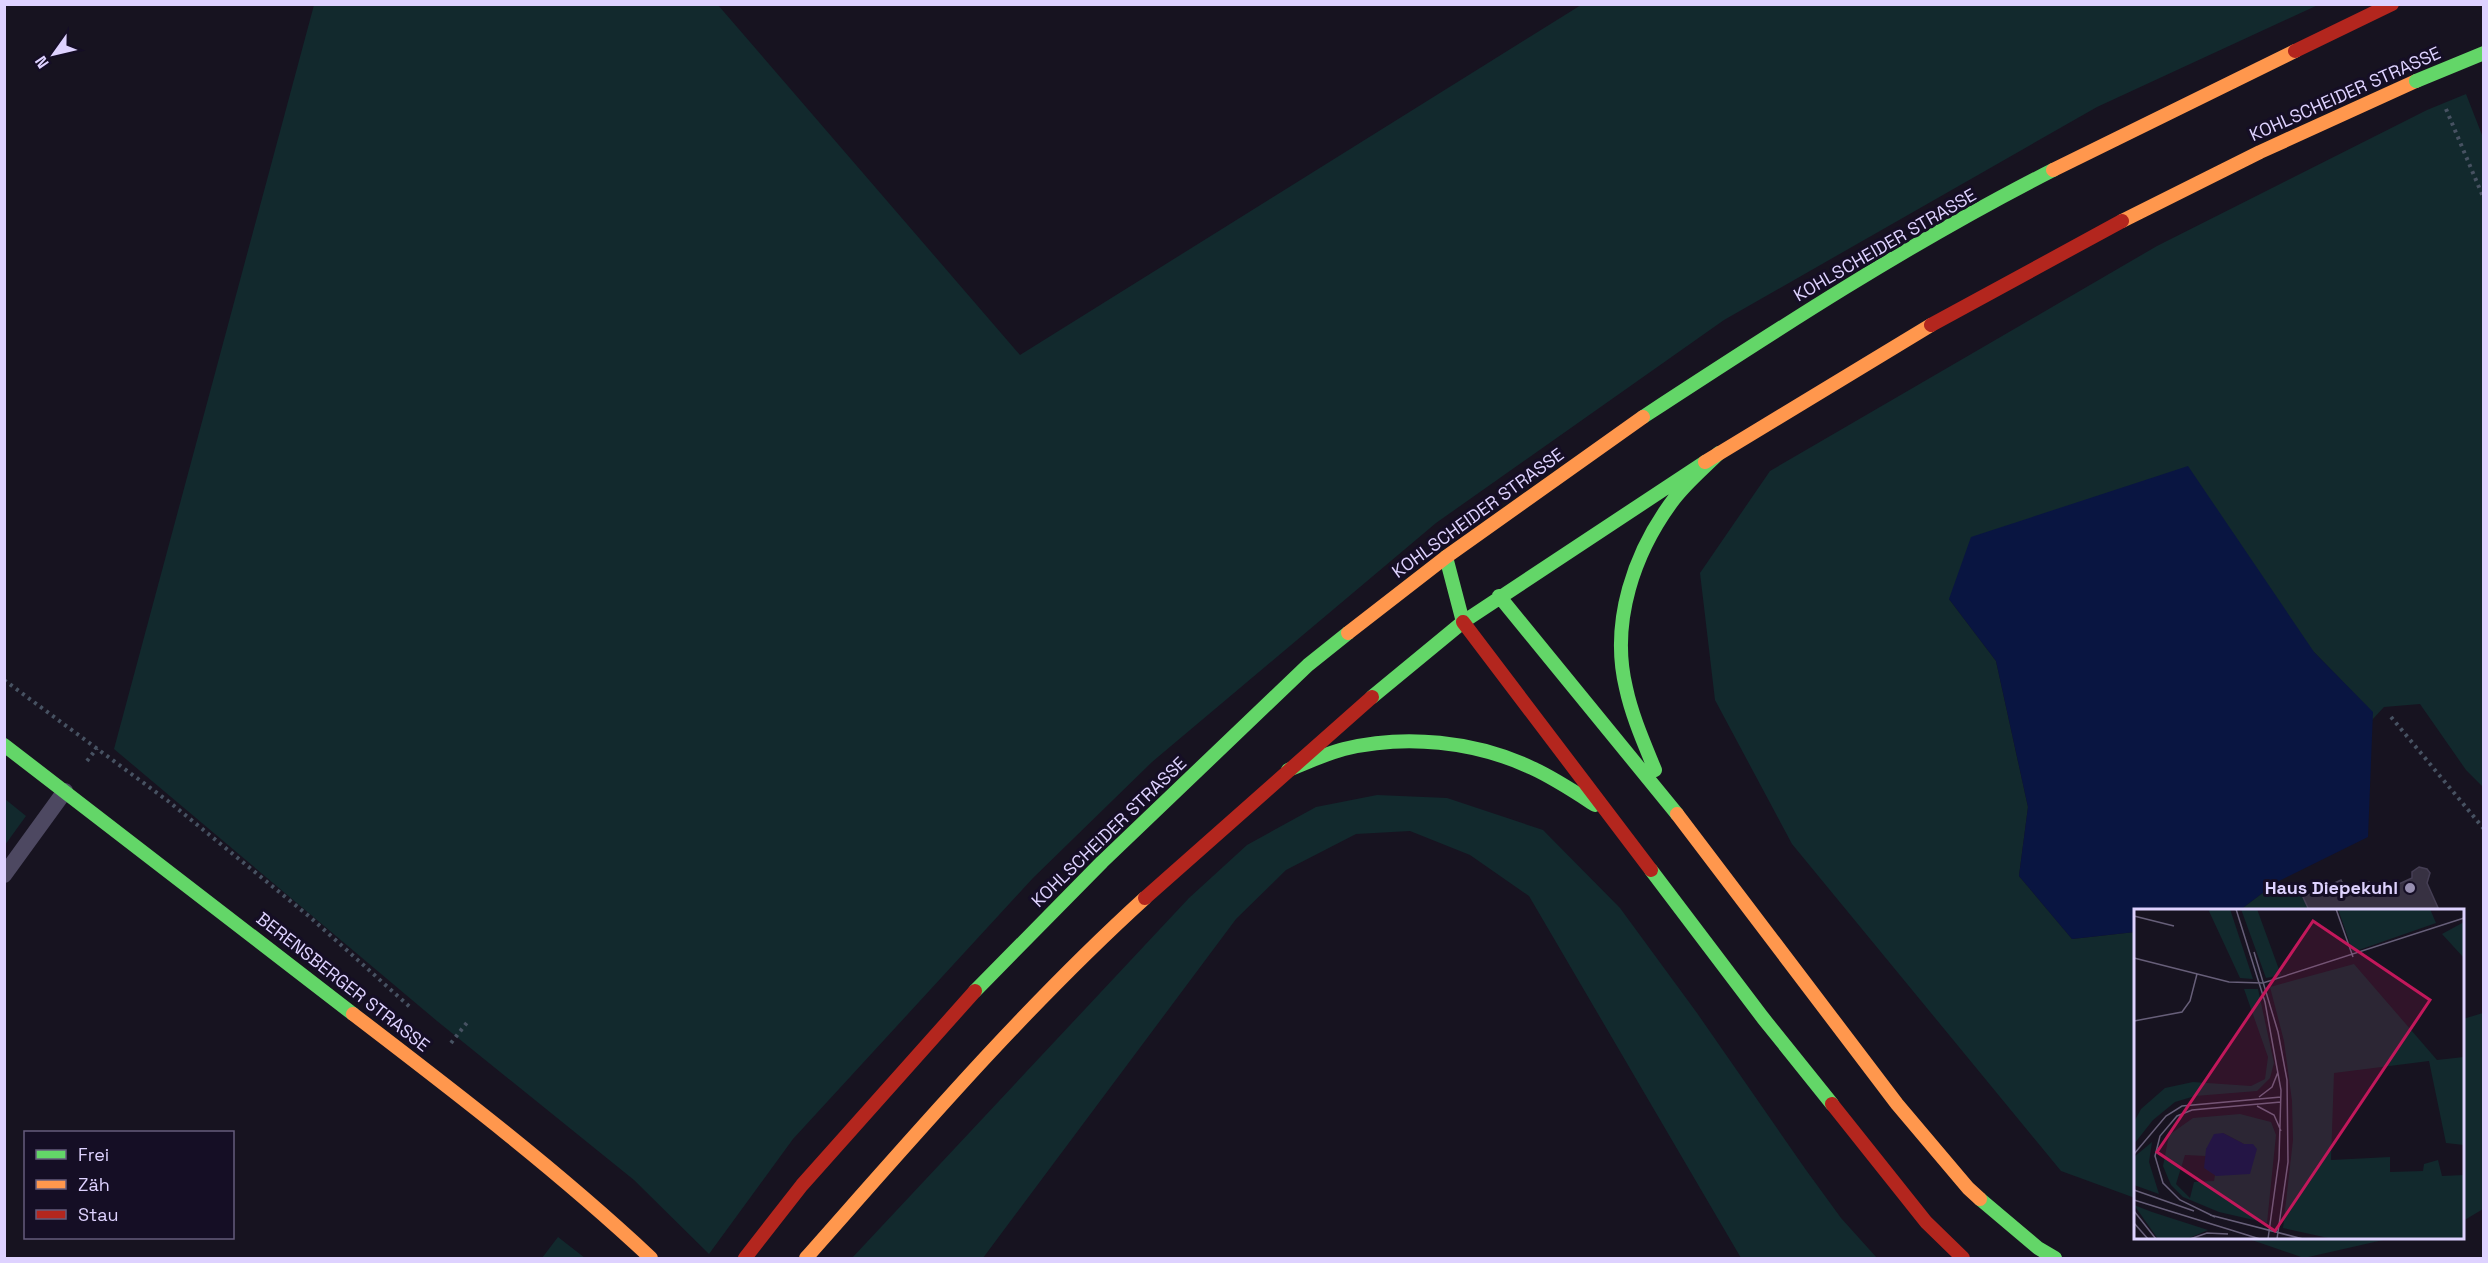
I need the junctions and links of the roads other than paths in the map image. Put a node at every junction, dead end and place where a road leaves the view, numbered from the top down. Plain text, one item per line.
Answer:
1 (2390, 5) edge
2 (2484, 52) edge
3 (1719, 453) junction
4 (1446, 556) junction
5 (1464, 570) dead end
6 (1495, 592) junction
7 (1463, 622) junction
8 (4, 745) edge
9 (1288, 770) junction
10 (65, 791) junction
11 (1669, 803) junction
12 (1610, 814) junction
13 (4, 875) edge
14 (651, 1258) edge
15 (745, 1258) edge
16 (806, 1258) edge
17 (1963, 1258) edge
18 (2055, 1258) edge

1 - 4 main road, KOHLSCHEIDER STRASSE
2 - 3 main road, KOHLSCHEIDER STRASSE, bridge
3 - 6 main road, KOHLSCHEIDER STRASSE
3 - 11 main road
4 - 5 main road
4 - 7 main road
4 - 15 main road, KOHLSCHEIDER STRASSE
6 - 7 main road, KOHLSCHEIDER STRASSE
6 - 11 main road
7 - 9 main road, KOHLSCHEIDER STRASSE
7 - 12 main road
8 - 10 main road, BERENSBERGER STRASSE
9 - 12 main road
9 - 16 main road, KOHLSCHEIDER STRASSE
10 - 13 lane
10 - 14 main road, BERENSBERGER STRASSE
11 - 18 main road
12 - 17 main road

